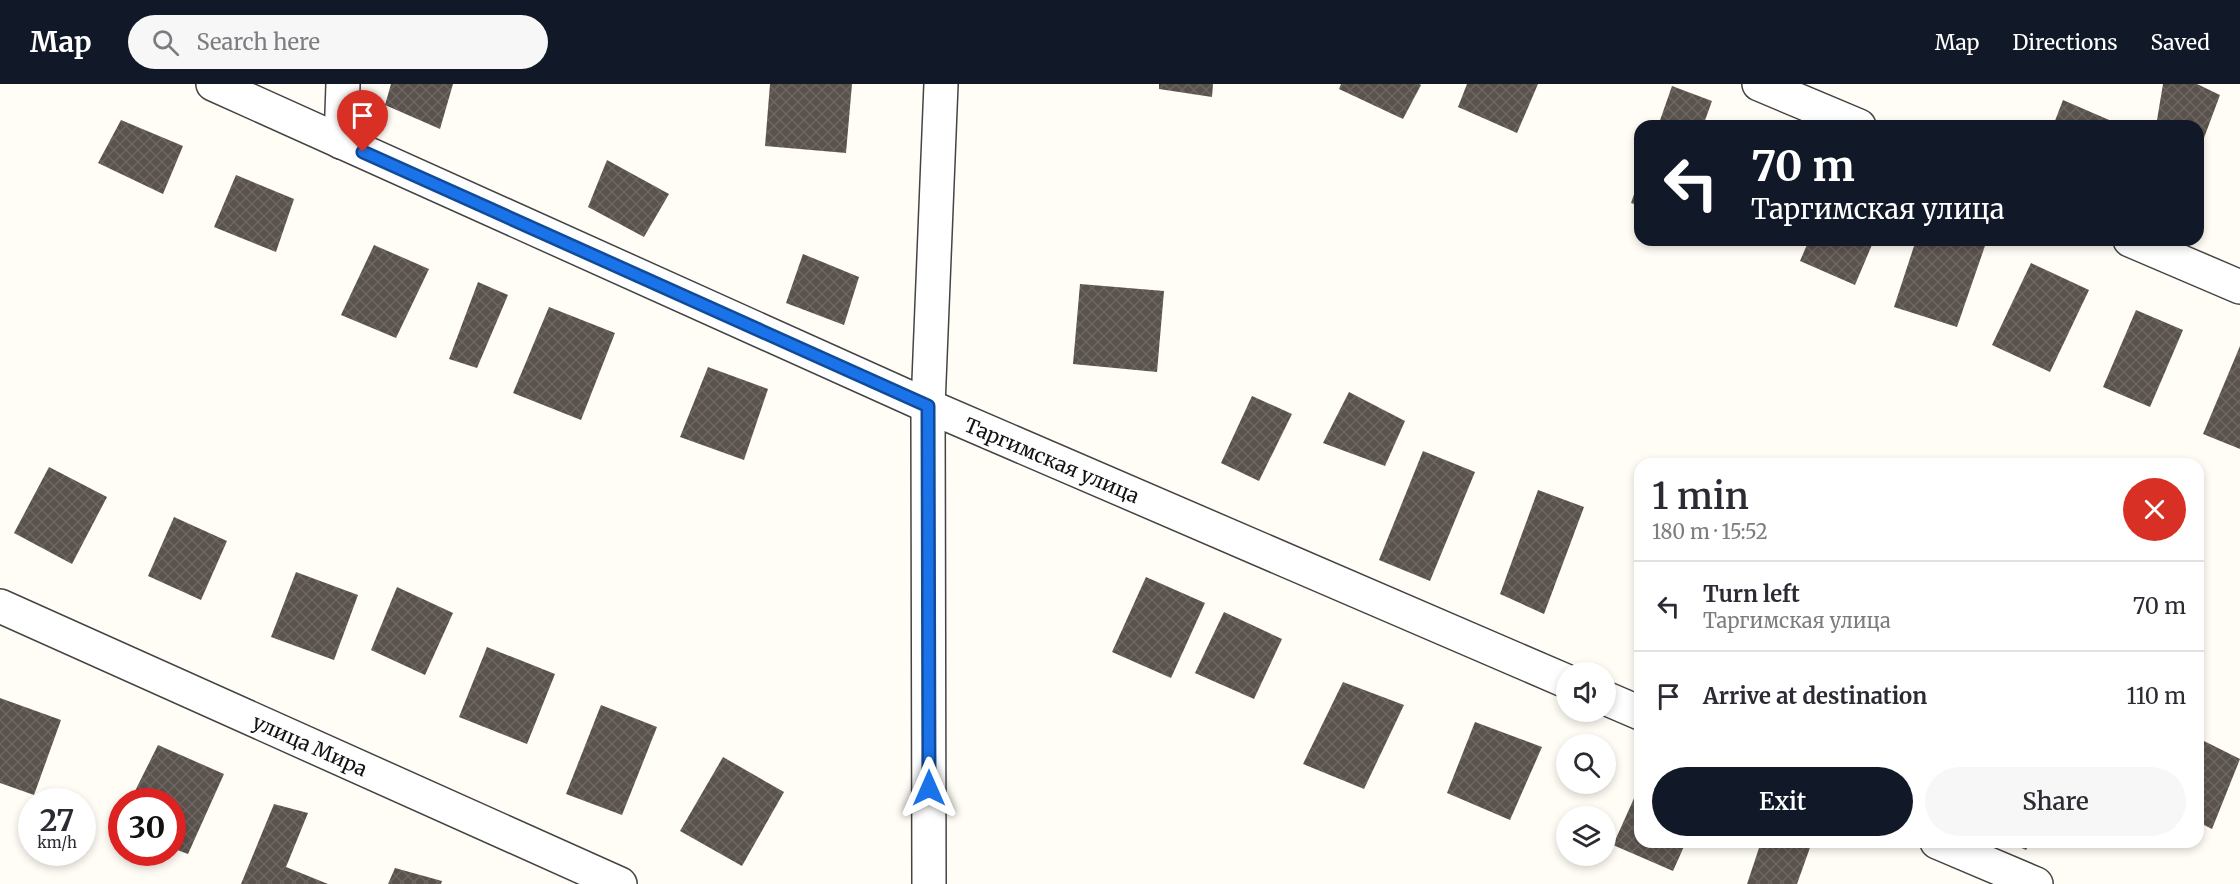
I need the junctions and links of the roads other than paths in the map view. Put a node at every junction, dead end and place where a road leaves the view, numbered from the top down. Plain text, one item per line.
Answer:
1 (213, 84) edge
2 (343, 84) edge
3 (941, 84) edge
4 (1760, 84) edge
5 (1845, 120) edge
6 (341, 142) junction
7 (2144, 246) edge
8 (2240, 286) edge
9 (928, 406) junction
10 (0, 606) edge
11 (1556, 677) edge
12 (1616, 703) edge
13 (1634, 710) edge
14 (1951, 848) edge
15 (620, 884) edge
16 (929, 884) edge
17 (2036, 884) edge

1 - 6 street, Таргимская улица
2 - 6 street
3 - 9 street
4 - 5 street
6 - 9 street, Таргимская улица
7 - 8 street
9 - 11 street, Таргимская улица
9 - 16 street
10 - 15 street, улица Мира
12 - 13 street
14 - 17 street

